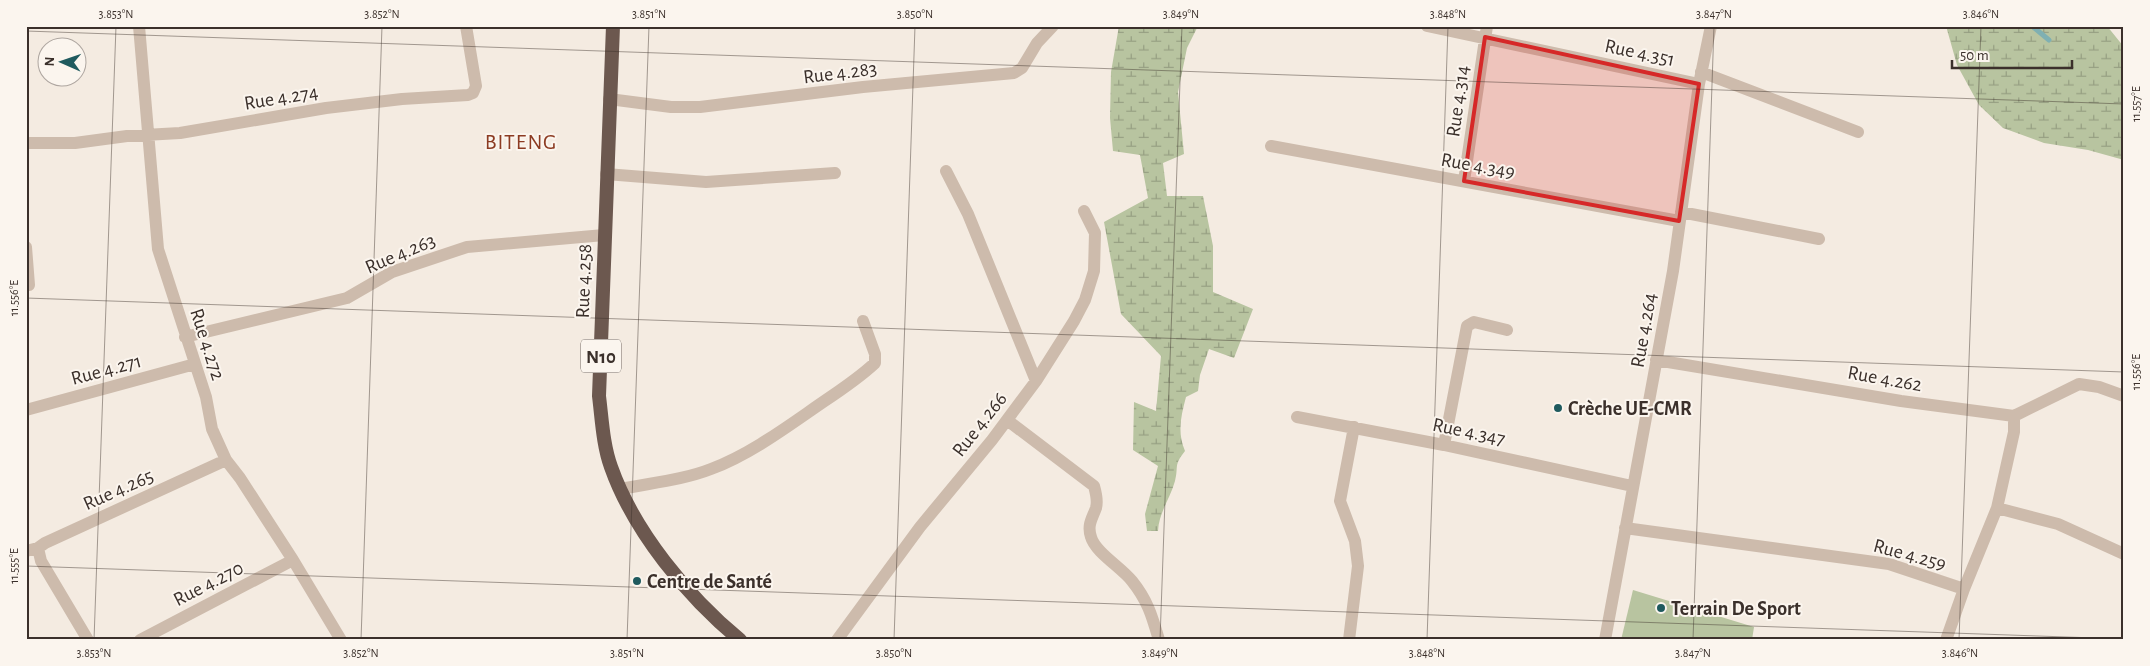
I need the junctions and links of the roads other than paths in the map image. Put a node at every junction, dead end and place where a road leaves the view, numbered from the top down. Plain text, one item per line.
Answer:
1 (139, 26) edge
2 (466, 26) edge
3 (613, 26) edge
4 (1053, 26) edge
5 (1427, 26) edge
6 (1711, 26) edge
7 (1486, 32) edge
8 (1700, 78) junction
9 (609, 99) junction
10 (1858, 132) dead end
11 (149, 135) junction
12 (26, 143) edge
13 (1271, 146) dead end
14 (946, 171) dead end
15 (835, 173) dead end
16 (606, 174) junction
17 (1464, 181) junction
18 (1084, 211) dead end
19 (1680, 216) junction
20 (604, 235) junction
21 (1819, 239) dead end
22 (26, 247) edge
23 (29, 285) dead end
24 (864, 322) dead end
25 (1508, 330) dead end
26 (185, 337) junction
27 (1656, 360) junction
28 (195, 364) junction
29 (1036, 381) junction
30 (2124, 396) edge
31 (26, 410) edge
32 (2014, 416) junction
33 (1297, 417) dead end
34 (1007, 420) junction
35 (1354, 427) junction
36 (1444, 444) junction
37 (226, 460) junction
38 (1632, 486) junction
39 (621, 489) junction
40 (1996, 508) junction
41 (1625, 528) junction
42 (32, 550) edge
43 (2124, 554) edge
44 (293, 560) junction
45 (1964, 589) junction
46 (88, 640) edge
47 (140, 640) edge
48 (341, 640) edge
49 (740, 640) edge
50 (837, 640) edge
51 (1159, 640) edge
52 (1349, 640) edge
53 (1606, 640) edge
54 (1946, 640) edge

1 - 11 street, Rue 4.272
2 - 11 street, Rue 4.274
3 - 9 highway, Rue 4.258 / N10
4 - 9 street, Rue 4.283
5 - 7 street, Rue 4.351
6 - 8 street, Rue 4.264
7 - 8 street, Rue 4.351
7 - 17 street, Rue 4.314
8 - 10 street, Rue 4.351
8 - 19 street, Rue 4.264
9 - 16 highway, Rue 4.258 / N10
11 - 12 street, Rue 4.274
11 - 26 street, Rue 4.272
13 - 17 street, Rue 4.349
14 - 29 street
15 - 16 street
16 - 20 highway, Rue 4.258 / N10
17 - 19 street, Rue 4.349
18 - 29 street, Rue 4.266
19 - 21 street, Rue 4.349
19 - 27 street, Rue 4.264
20 - 26 street, Rue 4.263
20 - 39 highway, Rue 4.258 / N10
22 - 23 street
24 - 39 street
25 - 36 street
26 - 28 street, Rue 4.272
27 - 32 street, Rue 4.262
27 - 38 street, Rue 4.264
28 - 31 street, Rue 4.271
28 - 37 street, Rue 4.272
29 - 34 street, Rue 4.266
30 - 32 street
32 - 40 street
33 - 35 street, Rue 4.347
34 - 50 street, Rue 4.266
34 - 51 street
35 - 36 street, Rue 4.347
35 - 52 street
36 - 38 street, Rue 4.347
37 - 42 street, Rue 4.265
37 - 44 street, Rue 4.272
38 - 41 street, Rue 4.264
39 - 49 highway, Rue 4.258 / N10
40 - 43 street
40 - 45 street, Rue 4.259
41 - 45 street, Rue 4.259
41 - 53 street, Rue 4.264
42 - 46 street
44 - 47 street, Rue 4.270
44 - 48 street, Rue 4.272
45 - 54 street

